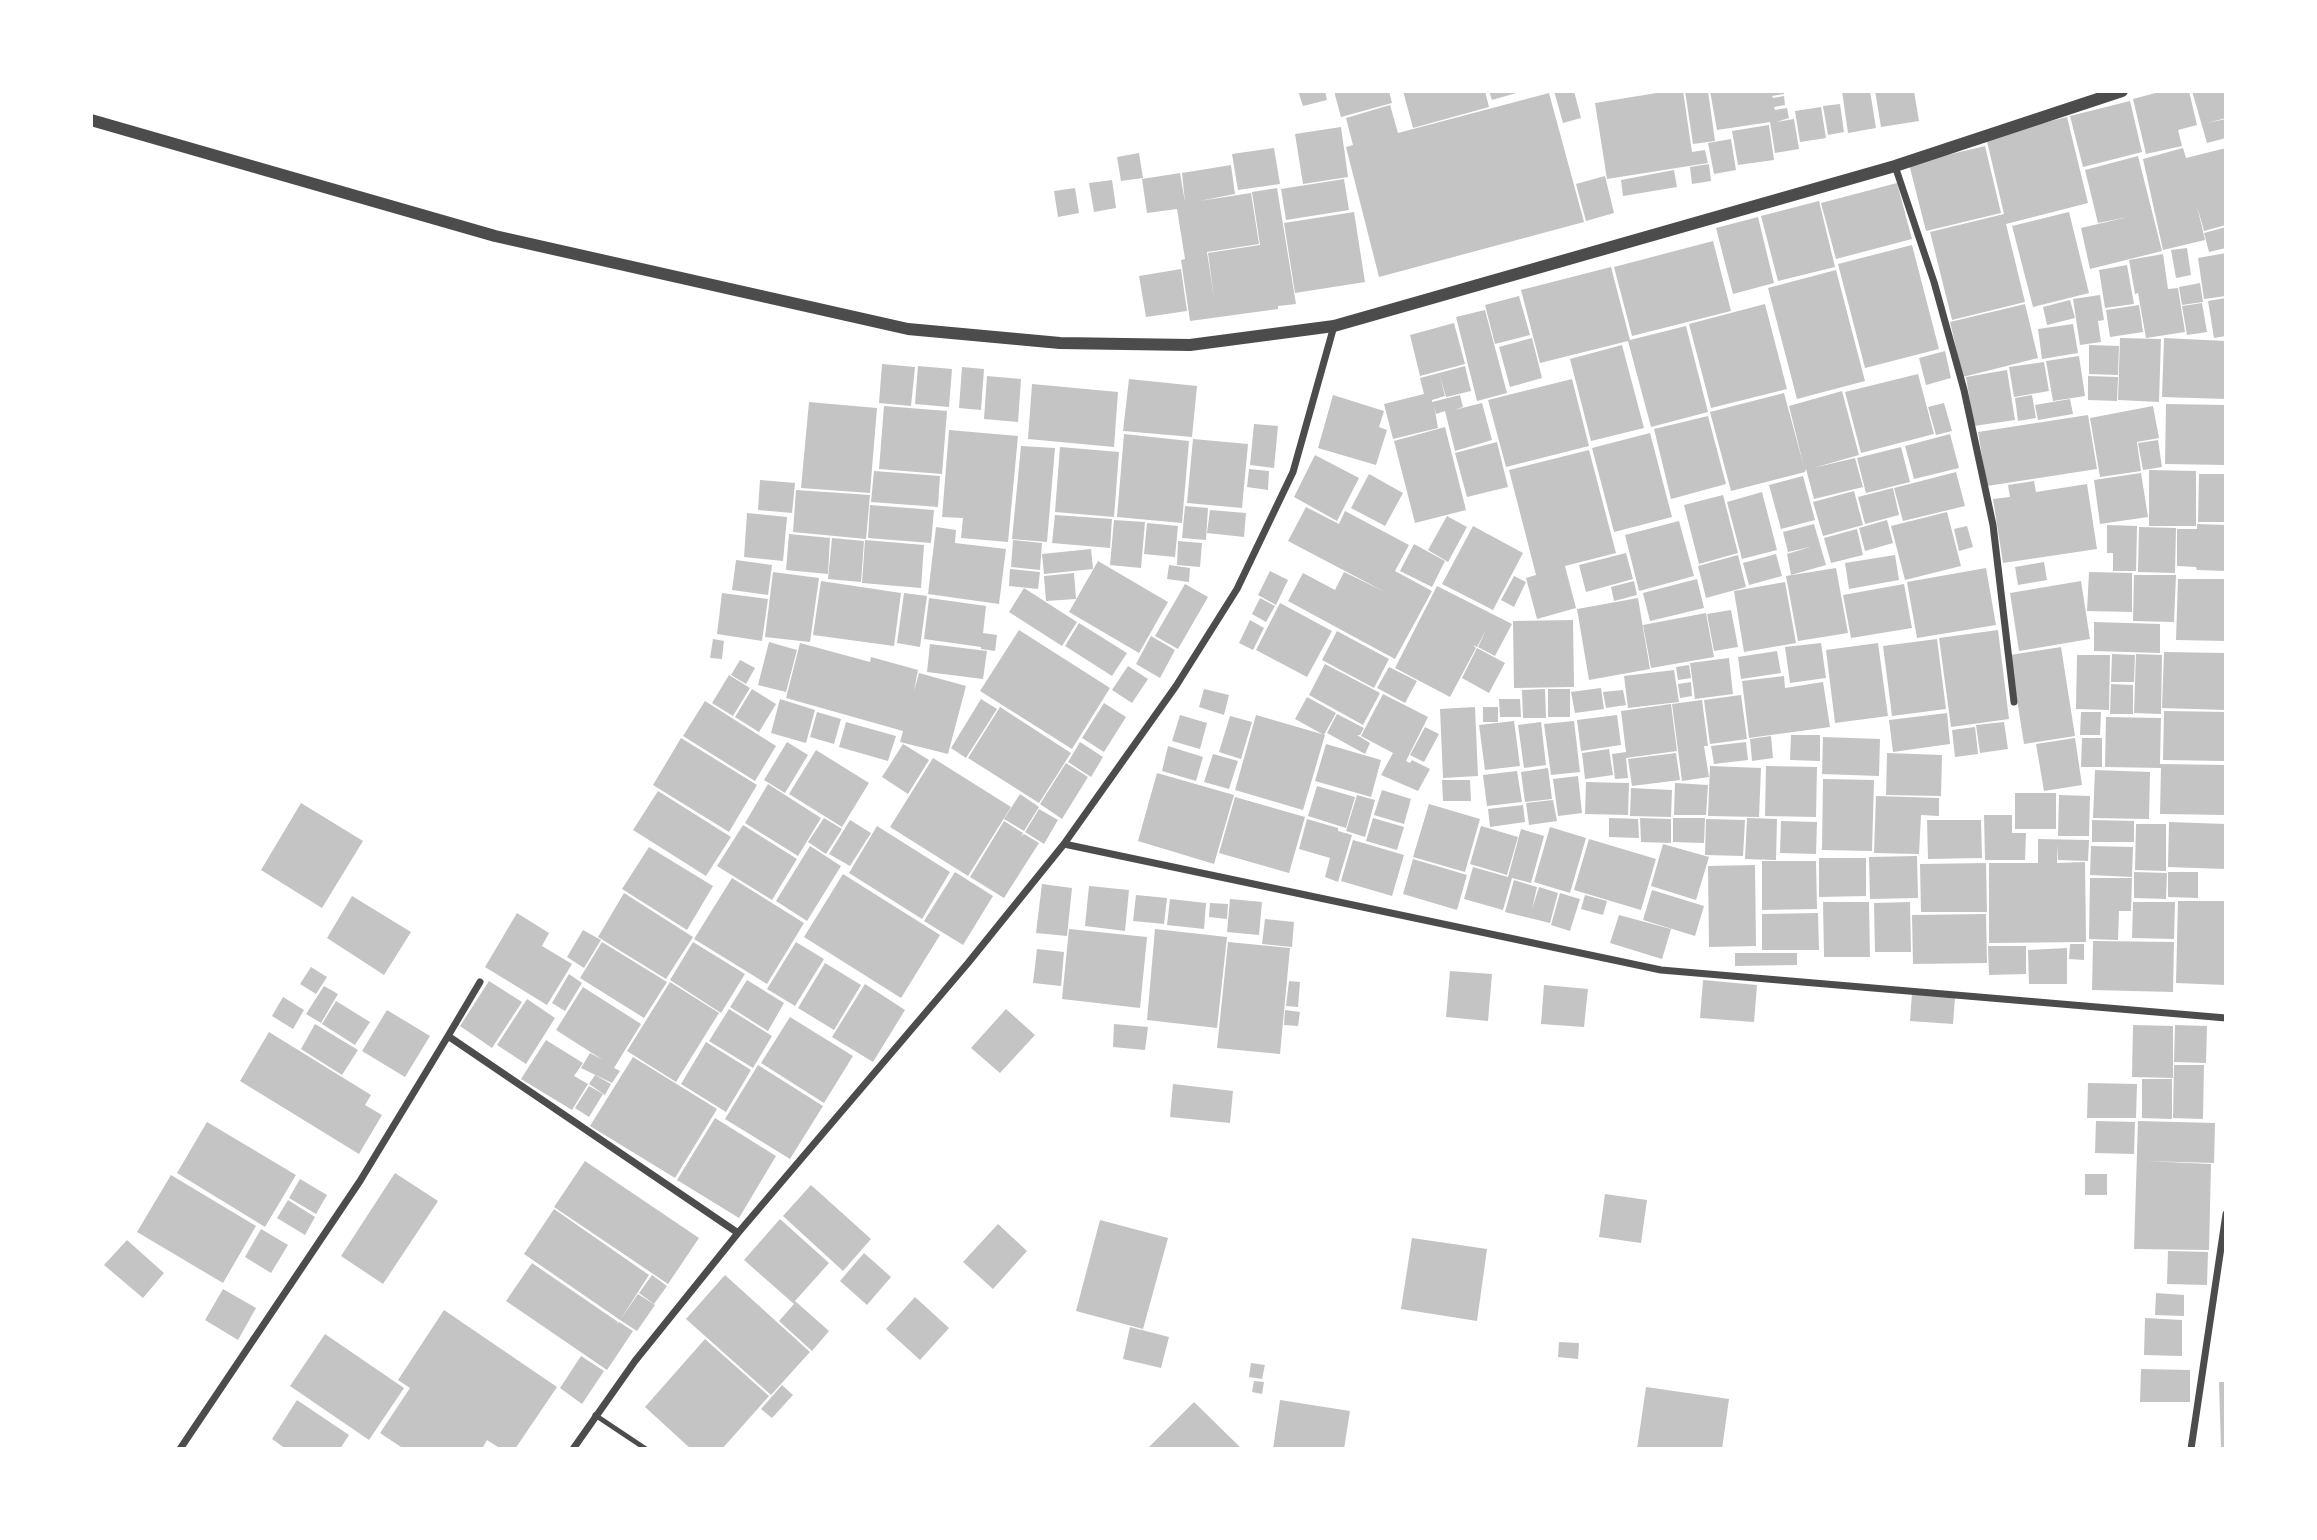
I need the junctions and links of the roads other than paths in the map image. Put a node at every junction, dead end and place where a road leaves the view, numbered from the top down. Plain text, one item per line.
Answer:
1 (2122, 91) edge
2 (91, 120) edge
3 (1895, 166) junction
4 (1334, 327) junction
5 (2014, 702) dead end
6 (1064, 844) junction
7 (480, 982) dead end
8 (2226, 1018) edge
9 (448, 1036) junction
10 (2226, 1214) edge
11 (738, 1233) junction
12 (595, 1415) junction
13 (180, 1449) edge
14 (573, 1449) edge
15 (646, 1449) edge
16 (2191, 1449) edge

1 - 3 street
2 - 4 street
3 - 4 street
3 - 5 street
4 - 6 street
6 - 8 street
6 - 11 street
7 - 9 street
9 - 11 street
9 - 13 street
10 - 16 street
11 - 12 street
12 - 14 street
12 - 15 lane

